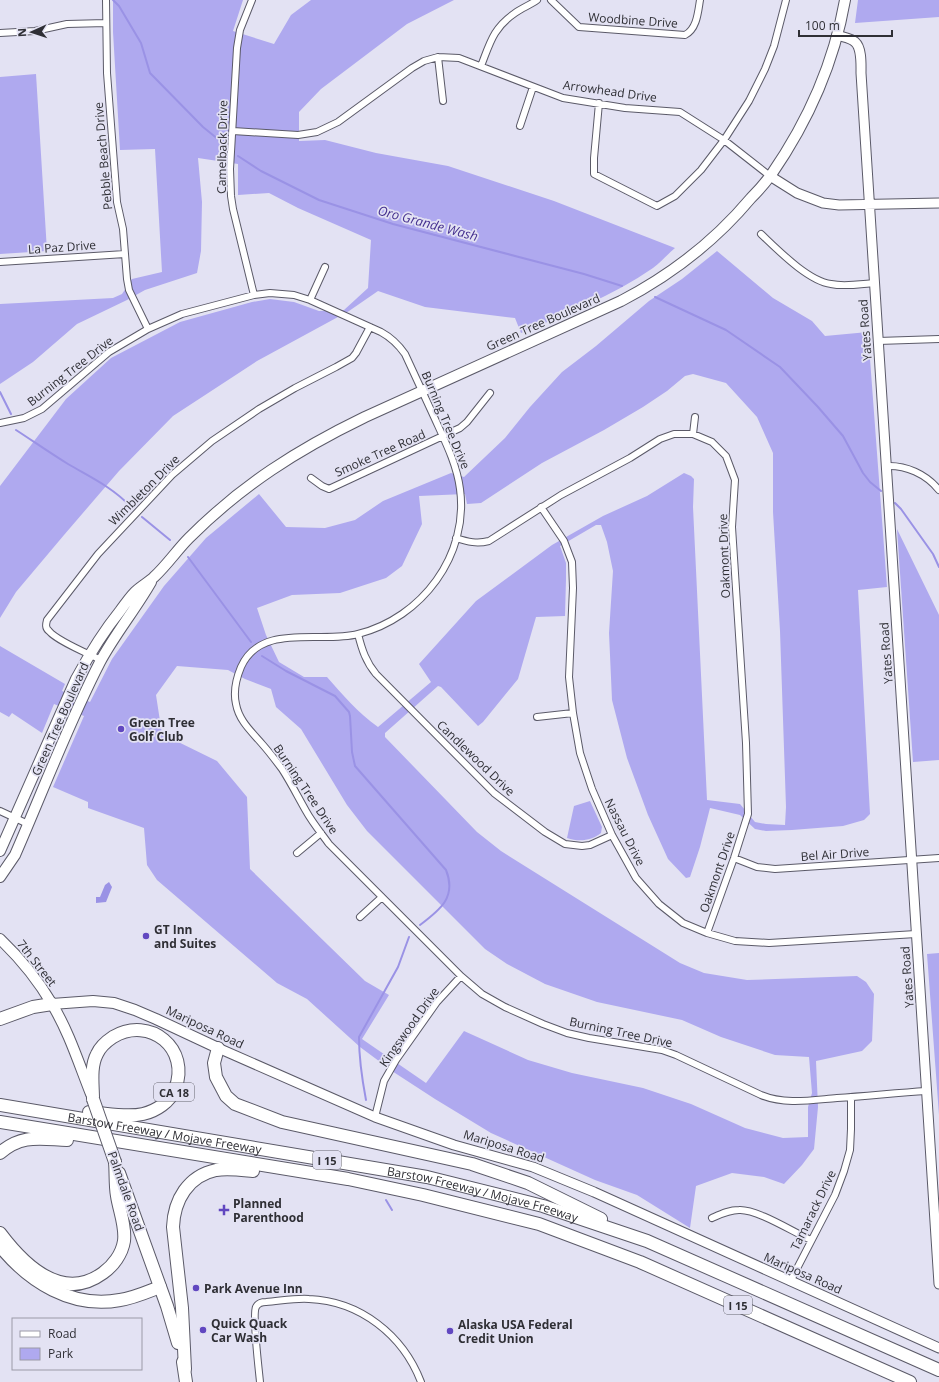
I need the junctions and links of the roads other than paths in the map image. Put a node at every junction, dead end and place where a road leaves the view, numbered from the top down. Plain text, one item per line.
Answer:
1 (106, 0) edge
2 (252, 0) edge
3 (537, 0) edge
4 (551, 0) edge
5 (700, 0) edge
6 (786, 0) edge
7 (845, 0) edge
8 (106, 22) junction
9 (0, 33) edge
10 (837, 35) junction
11 (438, 57) junction
12 (481, 66) junction
13 (534, 87) junction
14 (443, 101) dead end
15 (599, 103) junction
16 (520, 126) dead end
17 (232, 131) junction
18 (724, 140) junction
19 (770, 176) junction
20 (939, 203) edge
21 (869, 204) junction
22 (761, 234) dead end
23 (125, 254) junction
24 (0, 262) edge
25 (325, 266) dead end
26 (874, 283) junction
27 (254, 295) junction
28 (310, 300) junction
29 (370, 327) junction
30 (148, 329) junction
31 (939, 339) edge
32 (878, 341) junction
33 (422, 391) junction
34 (490, 393) dead end
35 (695, 418) dead end
36 (0, 423) edge
37 (693, 434) junction
38 (443, 436) junction
39 (886, 466) junction
40 (311, 478) dead end
41 (939, 490) edge
42 (541, 507) junction
43 (456, 538) junction
44 (154, 577) junction
45 (358, 634) junction
46 (89, 654) junction
47 (101, 660) junction
48 (573, 713) junction
49 (537, 717) dead end
50 (0, 811) edge
51 (15, 818) junction
52 (28, 824) junction
53 (321, 833) junction
54 (612, 835) junction
55 (0, 851) edge
56 (297, 852) dead end
57 (734, 858) junction
58 (939, 858) edge
59 (911, 860) junction
60 (0, 877) edge
61 (382, 897) junction
62 (360, 917) dead end
63 (707, 933) junction
64 (916, 934) junction
65 (0, 939) edge
66 (462, 976) junction
67 (52, 1004) junction
68 (0, 1019) edge
69 (218, 1048) junction
70 (926, 1091) junction
71 (851, 1097) junction
72 (93, 1099) junction
73 (0, 1105) edge
74 (375, 1117) junction
75 (0, 1122) edge
76 (142, 1146) junction
77 (0, 1153) edge
78 (115, 1162) junction
79 (348, 1179) junction
80 (712, 1218) dead end
81 (0, 1233) edge
82 (810, 1240) junction
83 (647, 1241) junction
84 (0, 1246) edge
85 (790, 1282) junction
86 (939, 1284) edge
87 (160, 1287) junction
88 (938, 1345) edge
89 (185, 1369) junction
90 (939, 1370) edge
91 (186, 1382) edge
92 (260, 1382) edge
93 (420, 1382) edge
94 (910, 1382) edge

1 - 8 street, Pebble Beach Drive
2 - 17 street, Camelback Drive
3 - 12 street
4 - 5 street, Woodbine Drive
6 - 18 street
7 - 10 main road, Green Tree Boulevard
8 - 9 street
8 - 23 street, Pebble Beach Drive
10 - 19 main road, Green Tree Boulevard
10 - 21 street, Yates Road
11 - 12 street, Arrowhead Drive
11 - 14 street
11 - 17 street, Arrowhead Drive
12 - 13 street, Arrowhead Drive
13 - 15 street, Arrowhead Drive
13 - 16 street
15 - 18 street, Arrowhead Drive
15 - 18 street
17 - 27 street, Camelback Drive
18 - 19 street, Arrowhead Drive
19 - 21 street, Arrowhead Drive
19 - 33 main road, Green Tree Boulevard
20 - 21 street, Arrowhead Drive
21 - 26 street, Yates Road
22 - 26 street
23 - 24 street, La Paz Drive
23 - 30 street, Pebble Beach Drive
25 - 28 street
26 - 32 street, Yates Road
27 - 28 street, Burning Tree Drive
27 - 30 street, Burning Tree Drive
28 - 29 street, Burning Tree Drive
29 - 33 street, Burning Tree Drive
29 - 46 street, Wimbleton Drive
30 - 36 street, Burning Tree Drive
31 - 32 street
32 - 39 street, Yates Road
33 - 38 street, Burning Tree Drive
33 - 44 main road, Green Tree Boulevard
34 - 38 street, Smoke Tree Road
35 - 37 street
37 - 42 street, Oakmont Drive
37 - 57 street, Oakmont Drive
38 - 40 street, Smoke Tree Road
38 - 43 street, Burning Tree Drive
39 - 41 street
39 - 59 street, Yates Road
42 - 43 street, Oakmont Drive
42 - 48 street, Nassau Drive
43 - 45 street, Burning Tree Drive
44 - 46 main road, Green Tree Boulevard
44 - 47 main road, Green Tree Boulevard
45 - 53 street, Burning Tree Drive
45 - 54 street, Candlewood Drive
46 - 47 street, Wimbleton Drive
46 - 51 main road, Green Tree Boulevard
47 - 52 main road, Green Tree Boulevard
48 - 49 street
48 - 54 street, Nassau Drive
50 - 51 street
51 - 52 street
51 - 55 main road, Green Tree Boulevard
52 - 60 main road, Green Tree Boulevard
53 - 56 street
53 - 61 street, Burning Tree Drive
54 - 63 street, Nassau Drive
57 - 59 street, Bel Air Drive
57 - 63 street, Oakmont Drive
58 - 59 street, Bel Air Drive
59 - 64 street, Yates Road
61 - 62 street
61 - 66 street, Burning Tree Drive
63 - 64 street, Nassau Drive
64 - 70 street, Yates Road
65 - 67 main road, 7th Street
66 - 71 street, Burning Tree Drive
66 - 74 street, Kingswood Drive
67 - 68 highway
67 - 69 main road, Mariposa Road
67 - 72 main road, Palmdale Road
69 - 74 street, Mariposa Road
69 - 83 highway
70 - 71 street, Burning Tree Drive
70 - 86 street, Yates Road
71 - 82 street, Tamarack Drive
72 - 73 highway, CA 18
72 - 78 highway, Palmdale Road, bridge
73 - 83 highway, Barstow Freeway / Mojave Freeway / I 15
74 - 85 street, Mariposa Road
75 - 76 highway, Barstow Freeway / Mojave Freeway / I 15
76 - 77 highway
76 - 79 highway, Barstow Freeway / Mojave Freeway / I 15
78 - 81 highway
78 - 87 highway, Palmdale Road
79 - 89 highway
79 - 94 highway, Barstow Freeway / Mojave Freeway / I 15
80 - 82 street
82 - 85 street, Tamarack Drive
83 - 90 highway, Barstow Freeway / Mojave Freeway / I 15
84 - 87 highway
85 - 88 street, Mariposa Road
87 - 89 highway, Palmdale Road
89 - 91 highway, Palmdale Road
92 - 93 street

